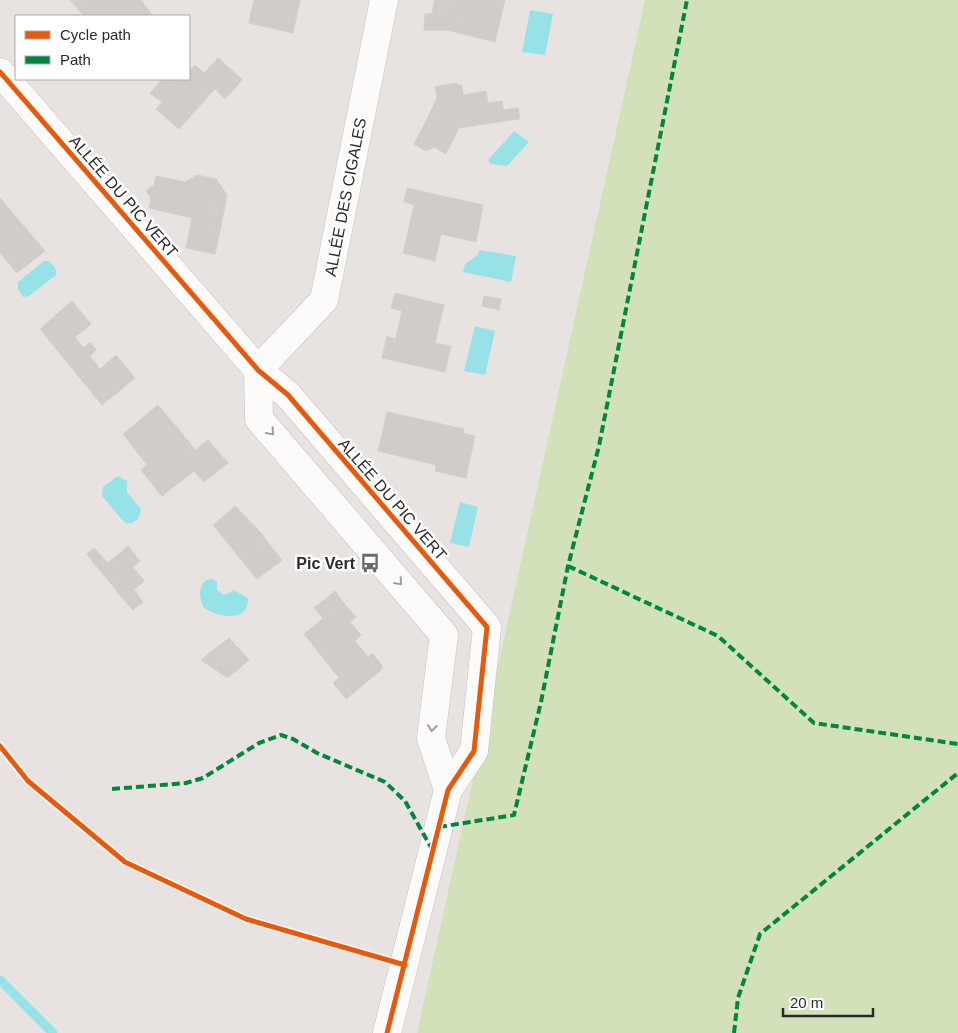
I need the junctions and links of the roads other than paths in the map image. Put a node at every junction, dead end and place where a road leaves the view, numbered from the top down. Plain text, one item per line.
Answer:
1 (384, 0) edge
2 (0, 72) edge
3 (258, 370) junction
4 (448, 790) junction
5 (387, 1033) edge

1 - 3 street, ALLÉE DES CIGALES
2 - 3 street, ALLÉE DU PIC VERT
3 -> 4 street
3 - 4 street, ALLÉE DU PIC VERT
4 - 5 street, ALLÉE DU PIC VERT

